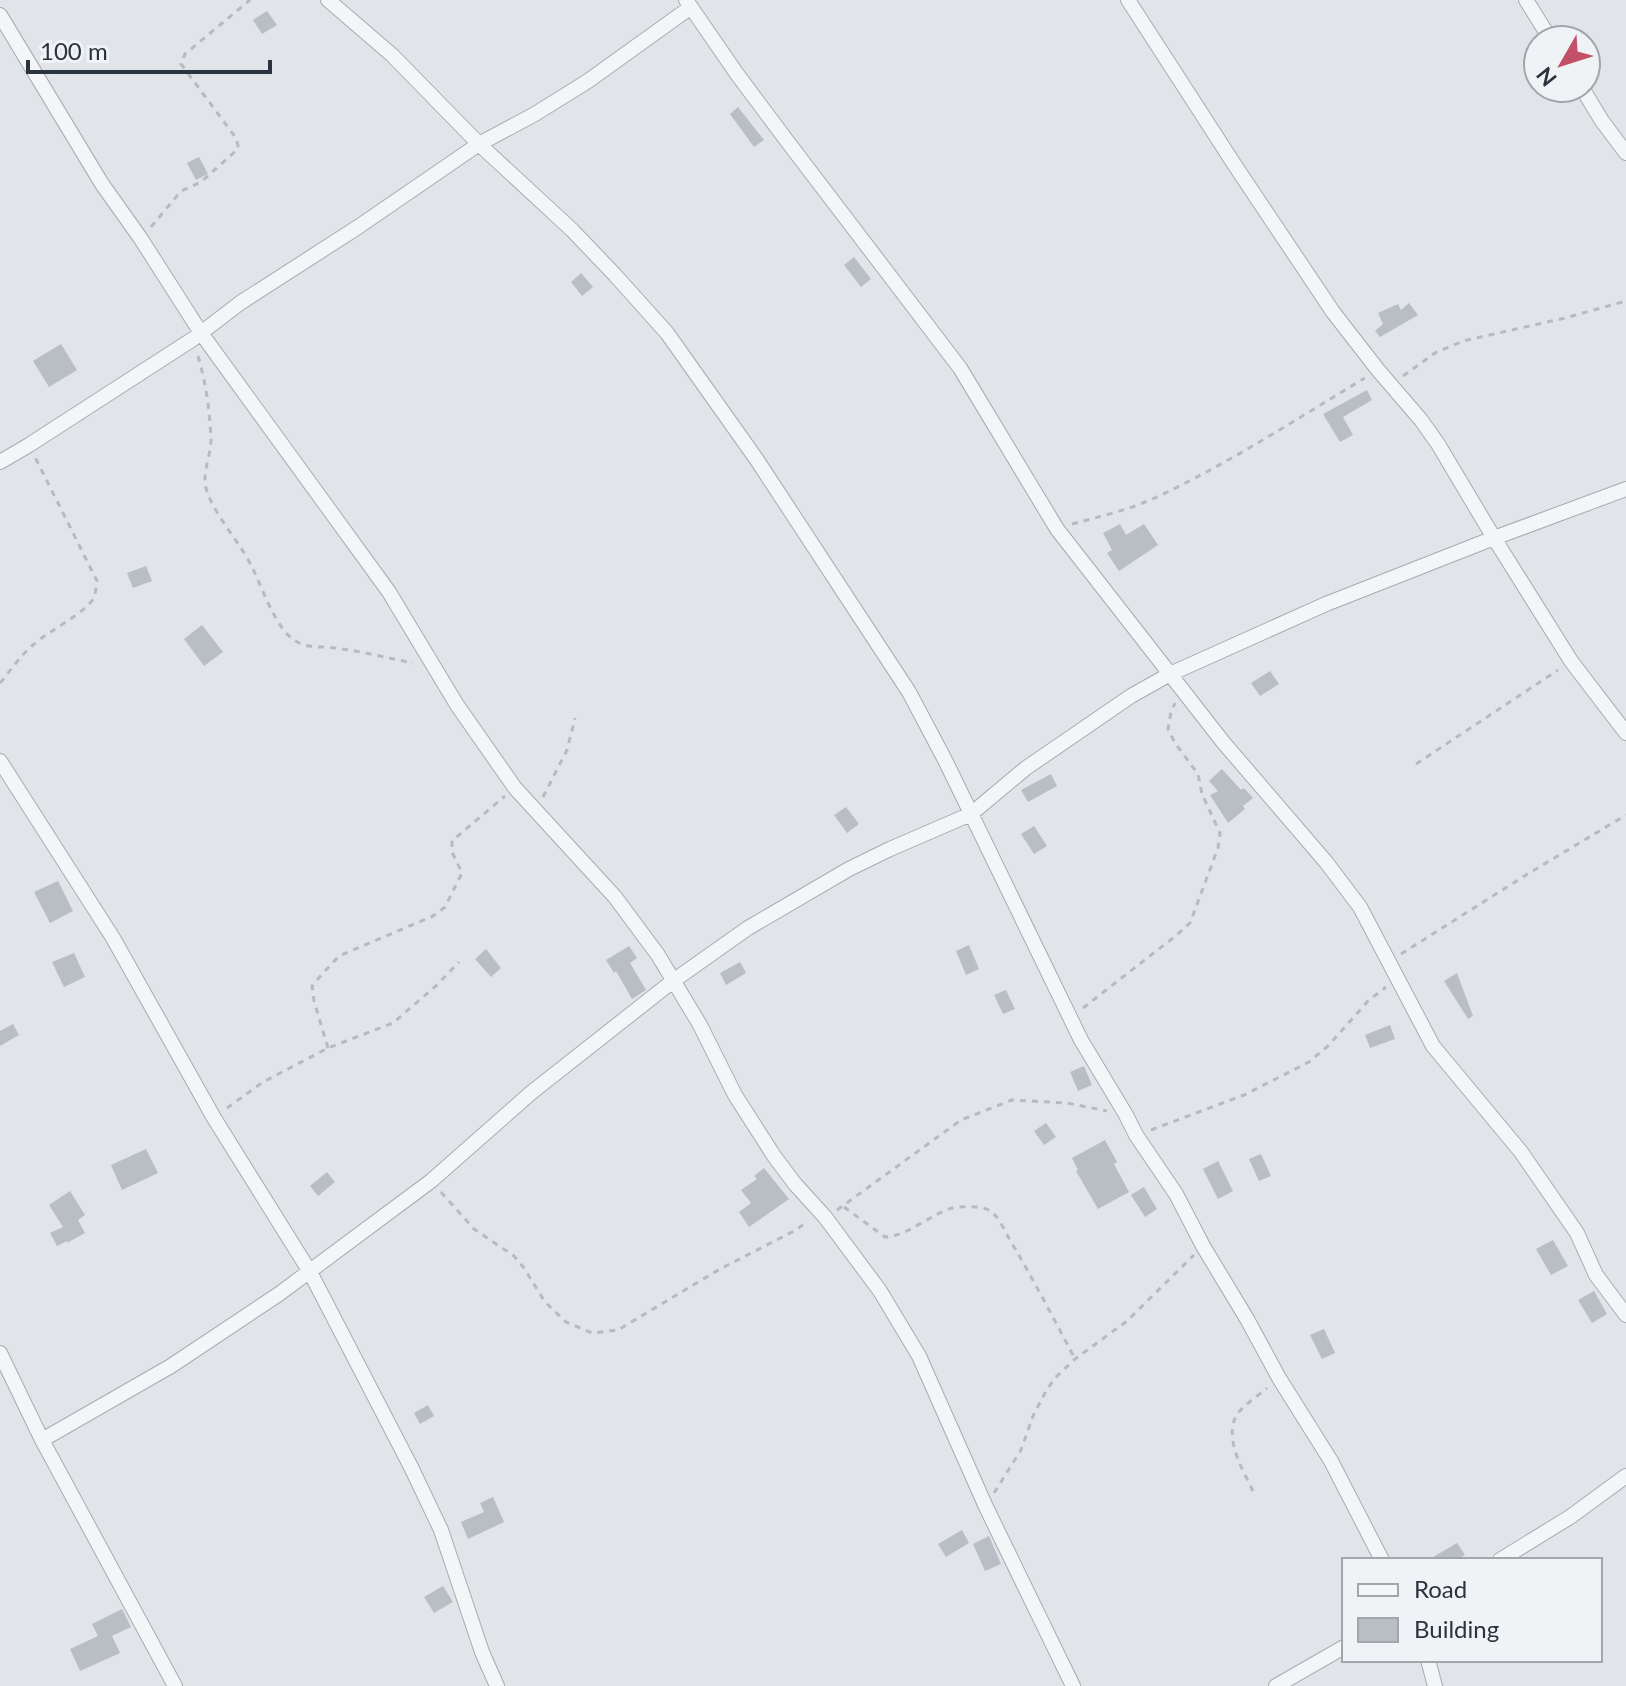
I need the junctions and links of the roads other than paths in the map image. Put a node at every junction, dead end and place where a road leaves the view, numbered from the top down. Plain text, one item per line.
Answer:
1 (328, 0) edge
2 (1128, 0) edge
3 (1526, 0) edge
4 (688, 3) edge
5 (0, 15) edge
6 (1541, 24) edge
7 (1592, 104) edge
8 (479, 144) junction
9 (1626, 153) edge
10 (197, 336) junction
11 (0, 462) edge
12 (1626, 489) edge
13 (1494, 538) junction
14 (1170, 674) junction
15 (1626, 733) edge
16 (0, 761) edge
17 (971, 814) junction
18 (673, 981) junction
19 (310, 1272) junction
20 (1626, 1315) edge
21 (0, 1353) edge
22 (42, 1440) junction
23 (1626, 1476) edge
24 (1381, 1558) edge
25 (1503, 1558) edge
26 (1342, 1648) edge
27 (1429, 1662) edge
28 (175, 1686) edge
29 (497, 1686) edge
30 (1073, 1686) edge
31 (1276, 1686) edge
32 (1435, 1686) edge

1 - 8 street
2 - 13 street
3 - 6 street
4 - 8 street
4 - 14 street
5 - 10 street
7 - 9 street
8 - 10 street
8 - 17 street
10 - 11 street
10 - 18 street
12 - 13 street
13 - 14 street
13 - 15 street
14 - 17 street
14 - 20 street
16 - 19 street
17 - 18 street
17 - 24 street
18 - 19 street
18 - 30 street
19 - 22 street
19 - 29 street
21 - 22 street
22 - 28 street
23 - 25 street
26 - 31 street
27 - 32 street

